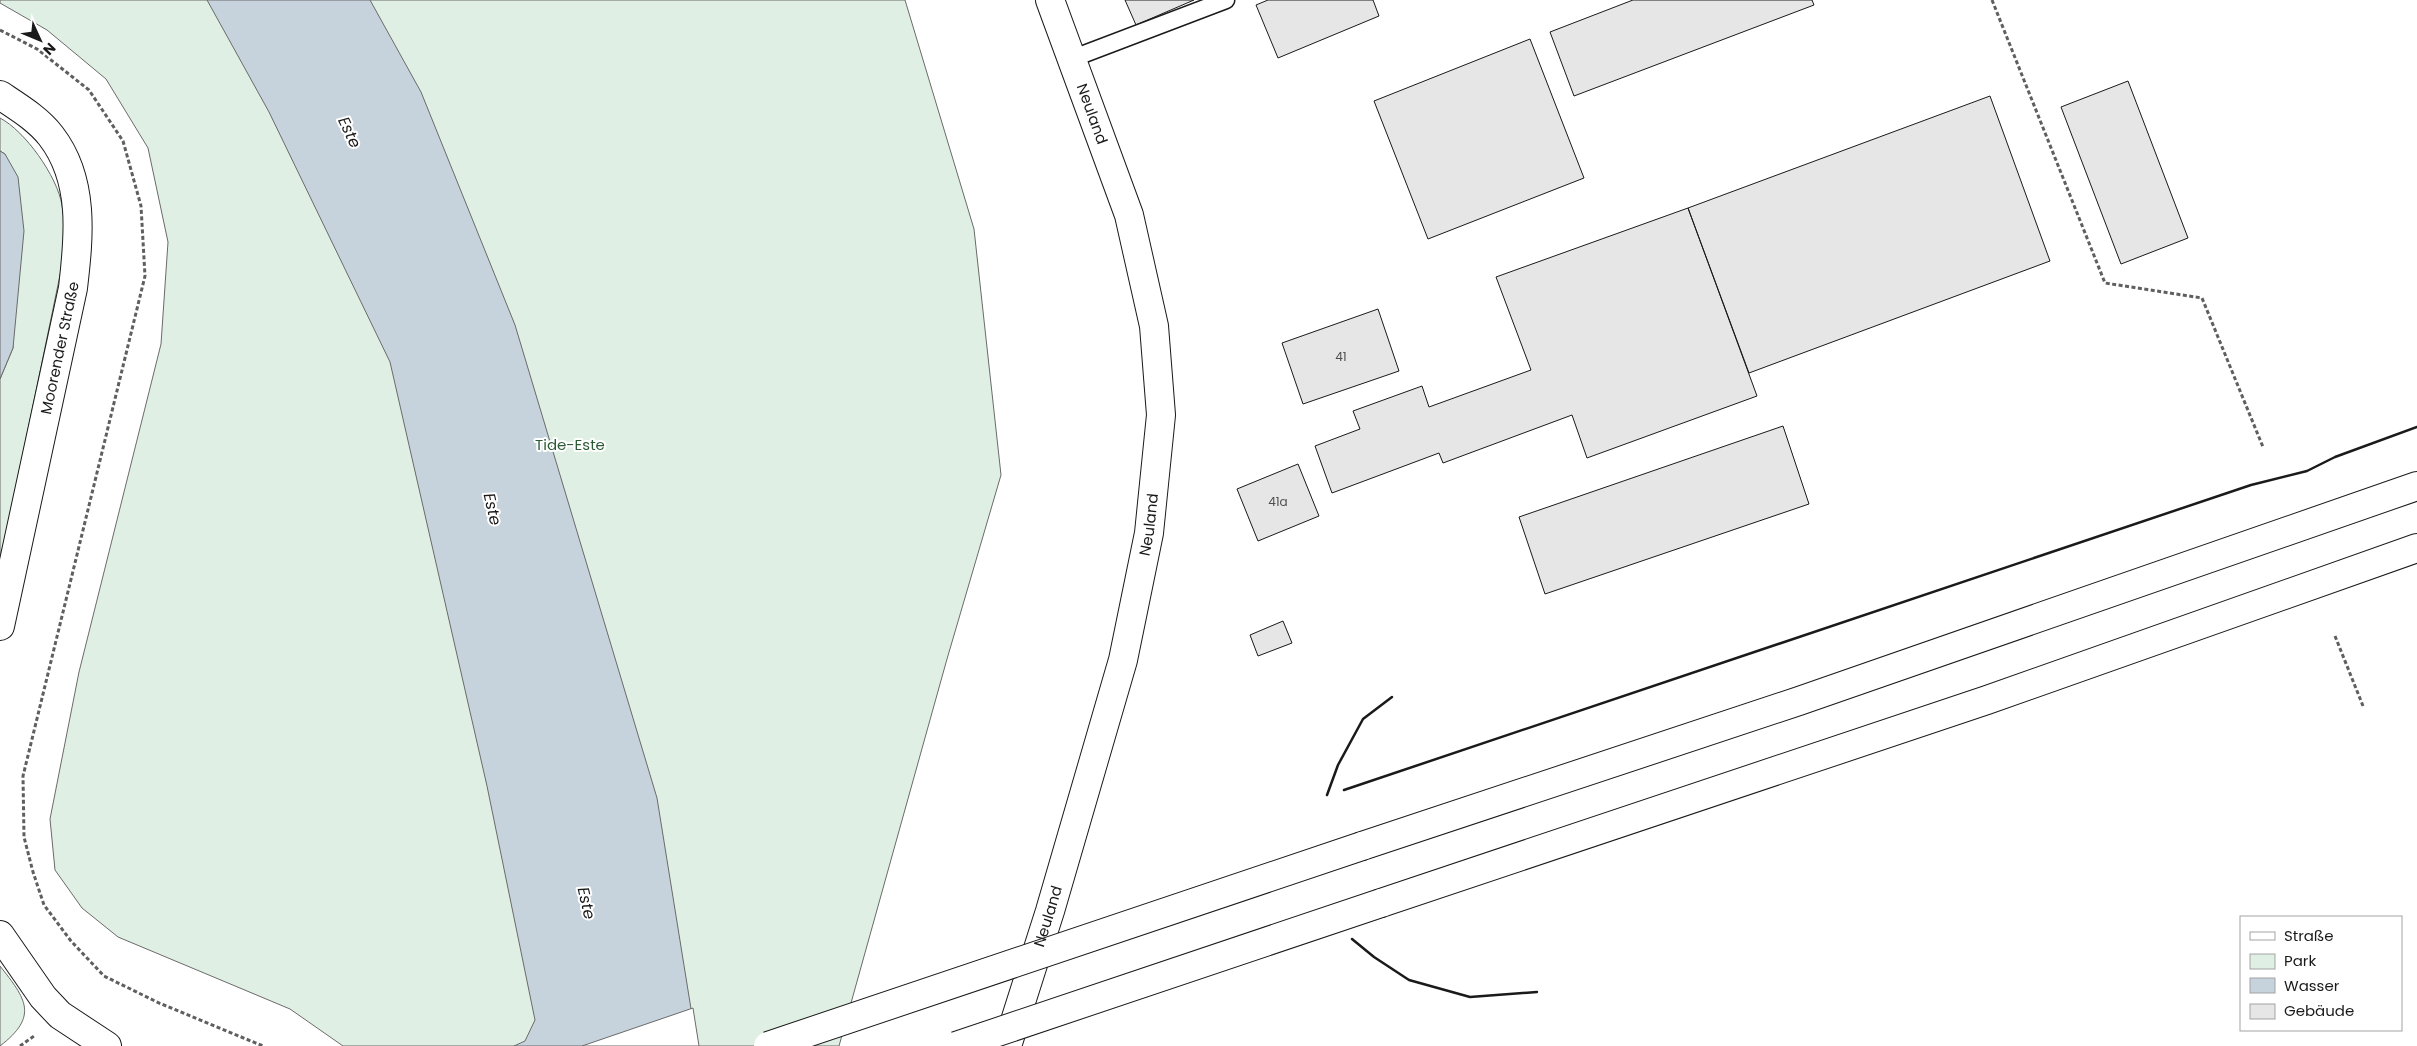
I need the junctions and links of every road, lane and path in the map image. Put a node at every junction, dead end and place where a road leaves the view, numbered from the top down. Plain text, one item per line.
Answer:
1 (1050, 0) edge
2 (1226, 0) edge
3 (1992, 0) edge
4 (0, 30) edge
5 (1071, 59) junction
6 (0, 96) edge
7 (2263, 447) dead end
8 (2417, 486) edge
9 (2417, 548) edge
10 (0, 626) edge
11 (2335, 636) dead end
12 (2363, 706) dead end
13 (0, 935) edge
14 (107, 1046) edge
15 (263, 1046) edge
16 (768, 1046) edge
17 (956, 1046) edge
18 (1007, 1046) edge

1 - 5 main road, Neuland
2 - 5 lane
3 - 7 path
4 - 15 path
5 - 18 main road, Neuland
6 - 10 main road, Moorender Straße
8 - 16 main road, bridge
9 - 17 main road, bridge
11 - 12 path
13 - 14 main road

